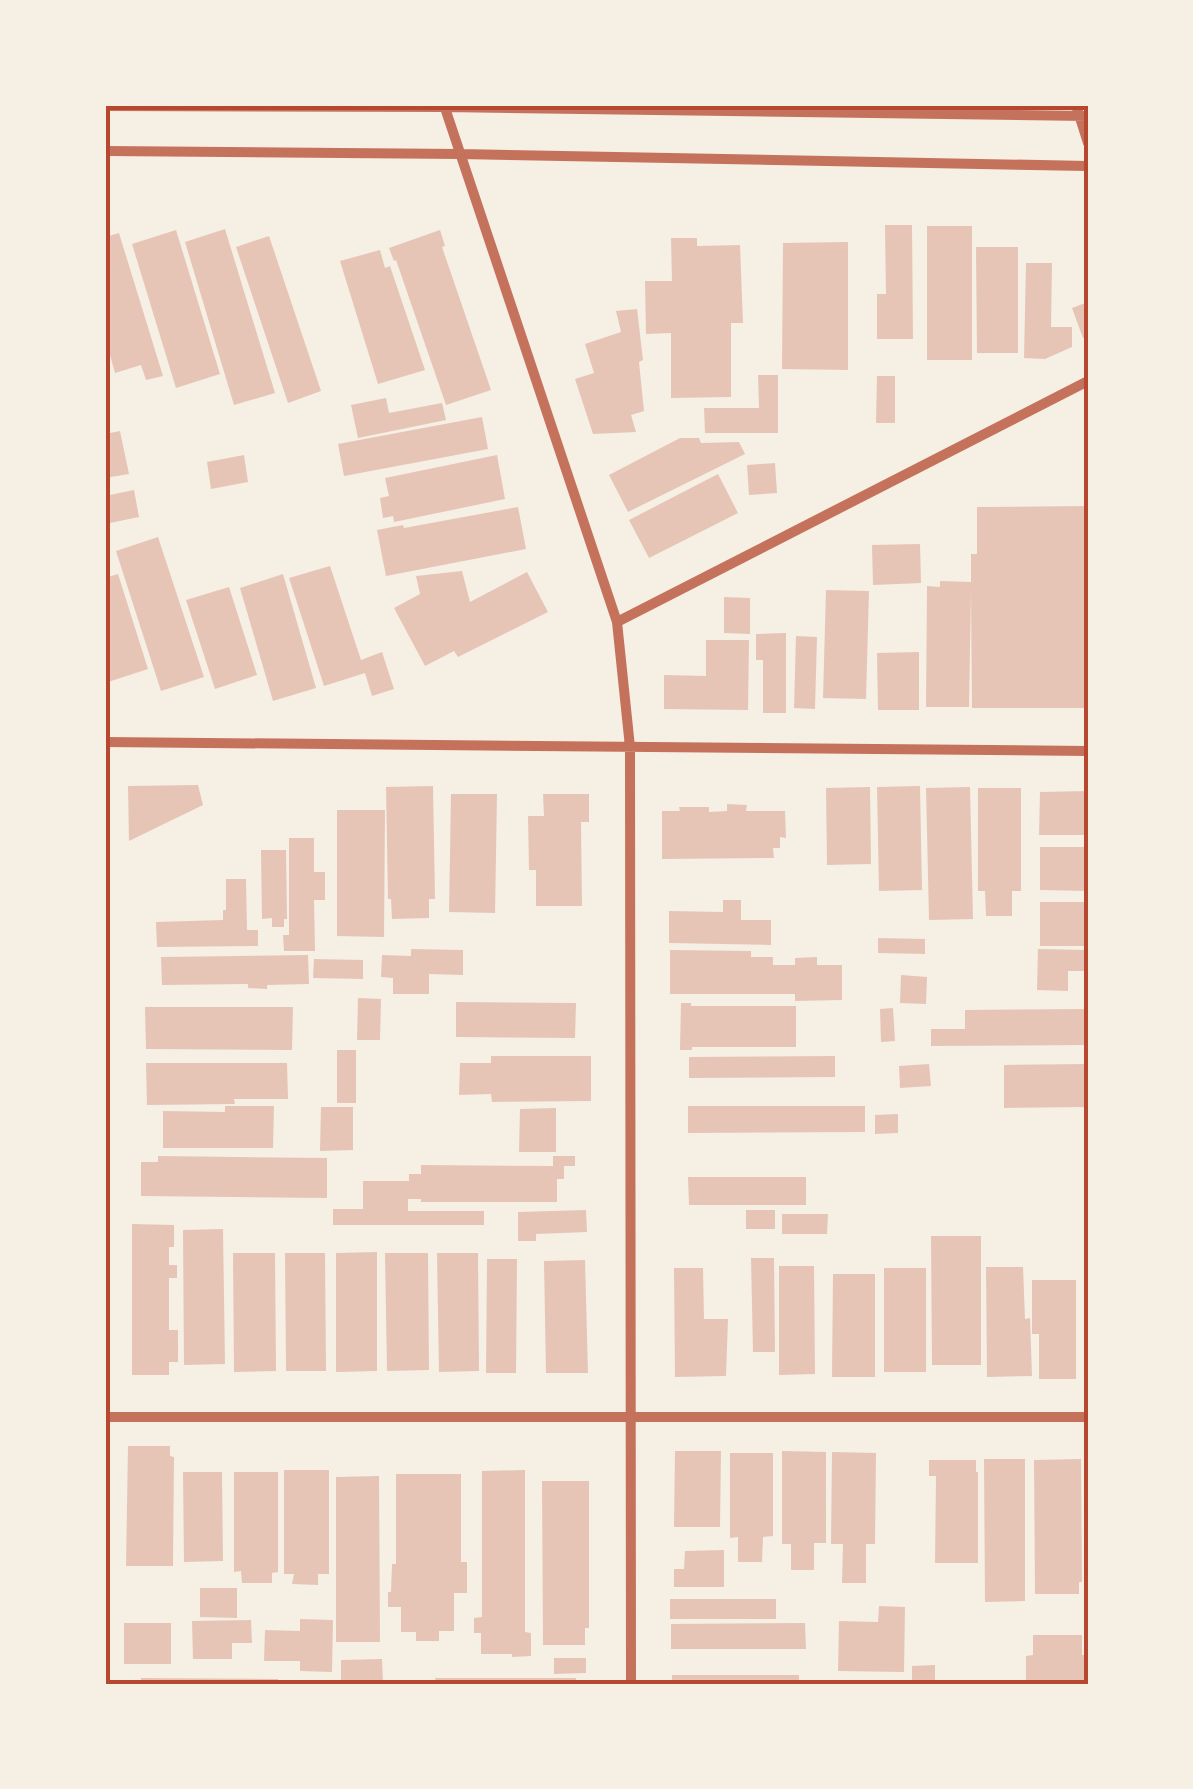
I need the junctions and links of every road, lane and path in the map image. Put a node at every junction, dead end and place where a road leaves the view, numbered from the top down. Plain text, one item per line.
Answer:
1 (105, 106) edge
2 (222, 106) edge
3 (444, 106) edge
4 (1081, 112) edge
5 (1088, 142) edge
6 (105, 151) edge
7 (460, 154) junction
8 (1088, 166) edge
9 (1088, 382) edge
10 (617, 622) junction
11 (105, 742) edge
12 (630, 746) junction
13 (1088, 751) edge
14 (105, 1417) edge
15 (631, 1417) junction
16 (1088, 1417) edge
17 (631, 1684) edge

1 - 2 street
2 - 3 street
3 - 4 street
3 - 7 street
4 - 5 street
6 - 7 street
7 - 8 street
7 - 10 street
9 - 10 street
10 - 12 street
11 - 12 street
12 - 13 street
12 - 15 street
14 - 15 street
15 - 16 street
15 - 17 street

